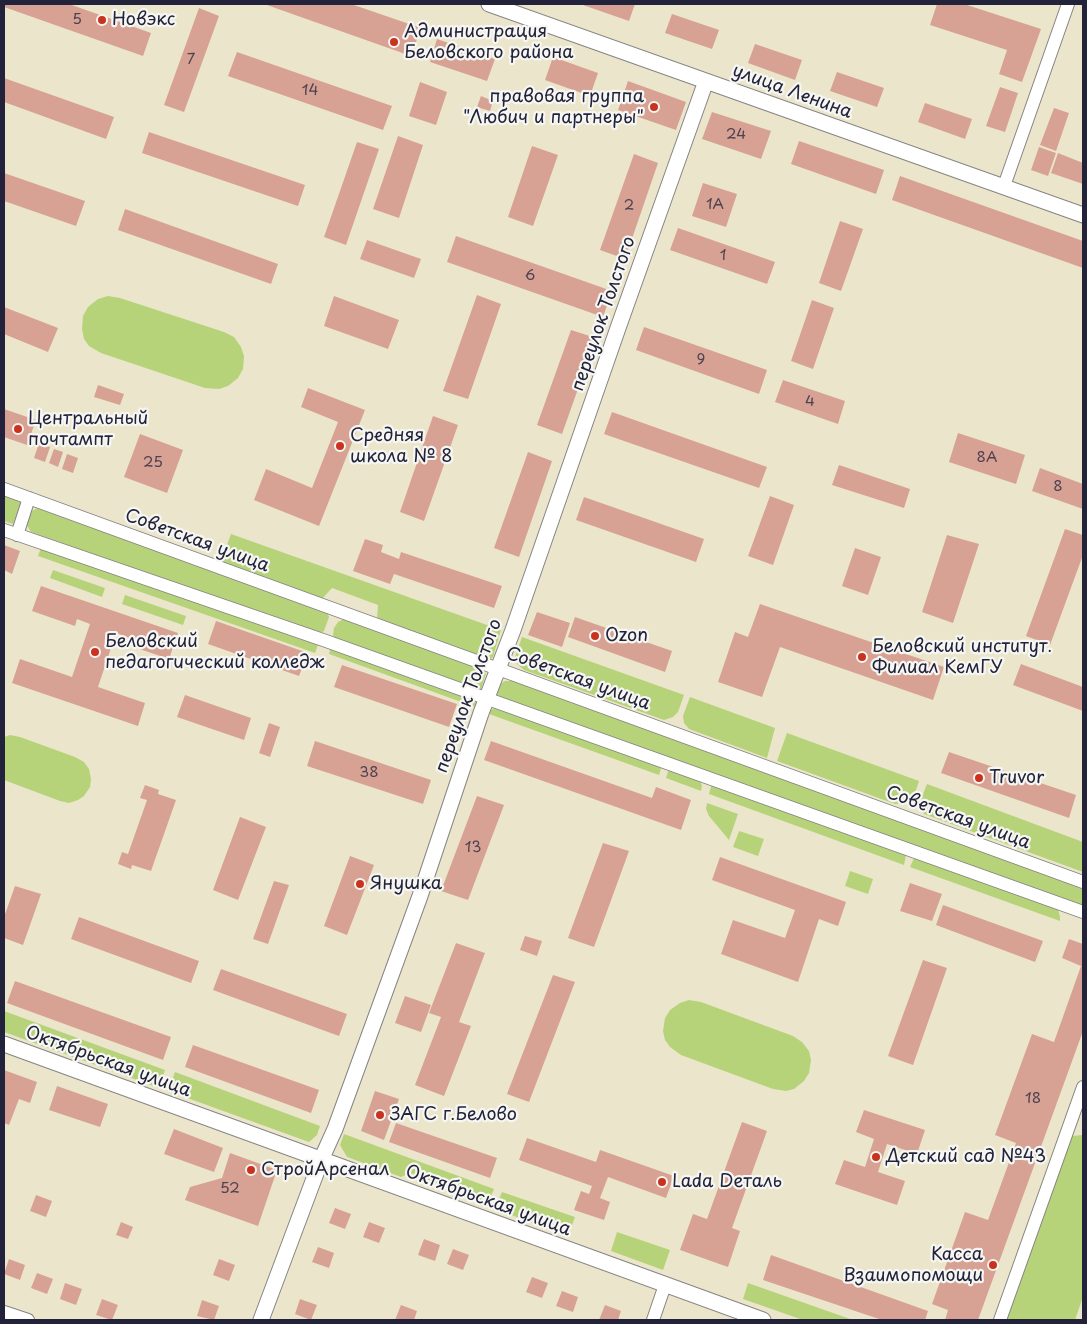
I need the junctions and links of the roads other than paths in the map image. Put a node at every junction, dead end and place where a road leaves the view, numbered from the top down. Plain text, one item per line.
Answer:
1 (489, 4) edge
2 (1068, 4) edge
3 (706, 81) junction
4 (1004, 186) junction
5 (1083, 215) edge
6 (4, 489) edge
7 (30, 498) junction
8 (4, 530) edge
9 (17, 535) junction
10 (499, 669) junction
11 (488, 700) junction
12 (1083, 882) edge
13 (1083, 912) edge
14 (4, 1044) edge
15 (1083, 1087) edge
16 (321, 1160) junction
17 (665, 1286) junction
18 (4, 1312) edge
19 (28, 1320) edge
20 (261, 1320) edge
21 (653, 1320) edge
22 (763, 1320) edge
23 (1000, 1320) edge

1 - 3 street, улица Ленина
2 - 4 street
3 - 4 street, улица Ленина
3 - 10 street, переулок Толстого
4 - 5 street, улица Ленина
6 - 7 street, Советская улица
7 - 9 street
7 - 10 street, Советская улица
8 - 9 street
9 - 11 street
10 - 11 street, переулок Толстого
10 - 12 street, Советская улица
11 - 13 street
11 - 16 street, переулок Толстого
14 - 16 street, Октябрьская улица
15 - 23 street
16 - 17 street, Октябрьская улица
16 - 20 street, переулок Толстого
17 - 21 street
17 - 22 street, Октябрьская улица
18 - 19 street

